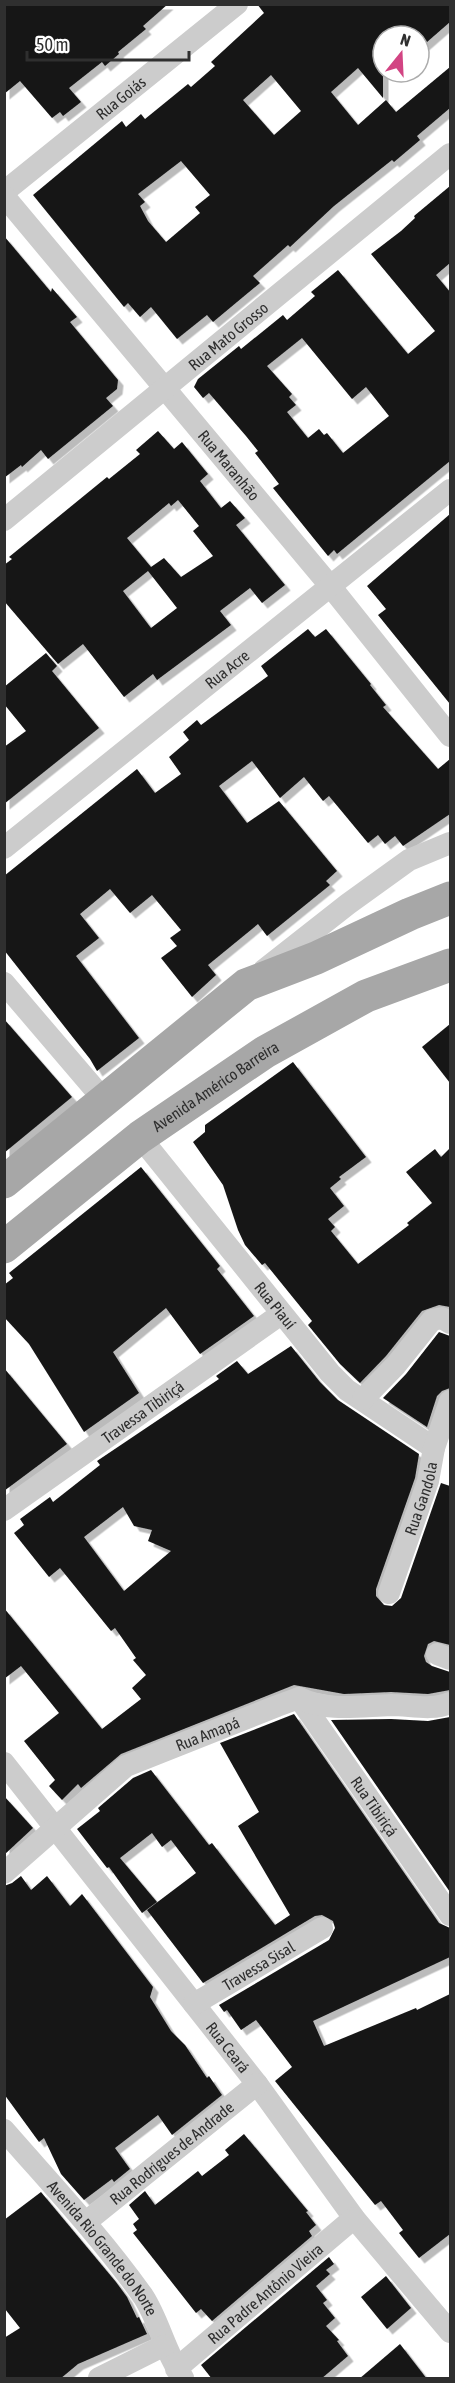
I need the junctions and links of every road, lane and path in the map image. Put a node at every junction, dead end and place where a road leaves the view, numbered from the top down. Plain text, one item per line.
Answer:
1 (237, 4) edge
2 (450, 154) edge
3 (4, 194) edge
4 (166, 388) junction
5 (450, 490) edge
6 (4, 520) edge
7 (331, 587) junction
8 (450, 736) edge
9 (450, 843) edge
10 (4, 848) edge
11 (450, 898) edge
12 (450, 964) edge
13 (4, 983) edge
14 (246, 985) junction
15 (104, 1100) junction
16 (140, 1137) junction
17 (4, 1182) edge
18 (4, 1247) edge
19 (281, 1314) junction
20 (450, 1323) edge
21 (363, 1399) junction
22 (450, 1401) edge
23 (434, 1448) junction
24 (4, 1510) edge
25 (389, 1593) dead end
26 (298, 1698) junction
27 (450, 1703) edge
28 (4, 1763) edge
29 (57, 1828) junction
30 (4, 1874) edge
31 (450, 1915) edge
32 (322, 1928) dead end
33 (194, 2004) junction
34 (257, 2084) junction
35 (8, 2141) edge
36 (354, 2218) junction
37 (86, 2222) junction
38 (450, 2332) edge
39 (165, 2345) junction
40 (180, 2374) edge
41 (99, 2379) edge

1 - 3 street, Rua Goiás
2 - 4 street, Rua Mato Grosso
3 - 4 street, Rua Maranhão
4 - 6 street, Rua Mato Grosso
4 - 7 street, Rua Maranhão
5 - 7 street, Rua Acre
7 - 8 street, Rua Maranhão
7 - 10 street, Rua Acre
9 - 14 street
11 - 14 main road
12 - 16 main road, Avenida Américo Barreira
13 - 15 street
14 - 15 main road
15 - 17 main road
16 - 18 main road, Avenida Américo Barreira
16 - 19 street, Rua Piauí
19 - 21 street, Rua Piauí
19 - 24 street, Travessa Tibiriçá
20 - 21 street
21 - 23 street, Rua Piauí
22 - 23 street, Rua Gandola
23 - 25 street, Rua Gandola
26 - 27 street
26 - 29 street, Rua Amapá
26 - 31 street, Rua Tibiriçá
28 - 29 street, Rua Ceará
29 - 30 street, Rua Amapá
29 - 33 street, Rua Ceará
32 - 33 street, Travessa Sisal
33 - 34 street, Rua Ceará
34 - 36 street, Rua Ceará
34 - 37 street, Rua Rodrigues de Andrade
35 - 37 street, Avenida Rio Grande do Norte
36 - 38 street, Rua Ceará
36 - 40 street, Rua Padre Antônio Vieira
37 - 39 street, Avenida Rio Grande do Norte
39 - 40 street, Avenida Rio Grande do Norte
39 - 41 street

